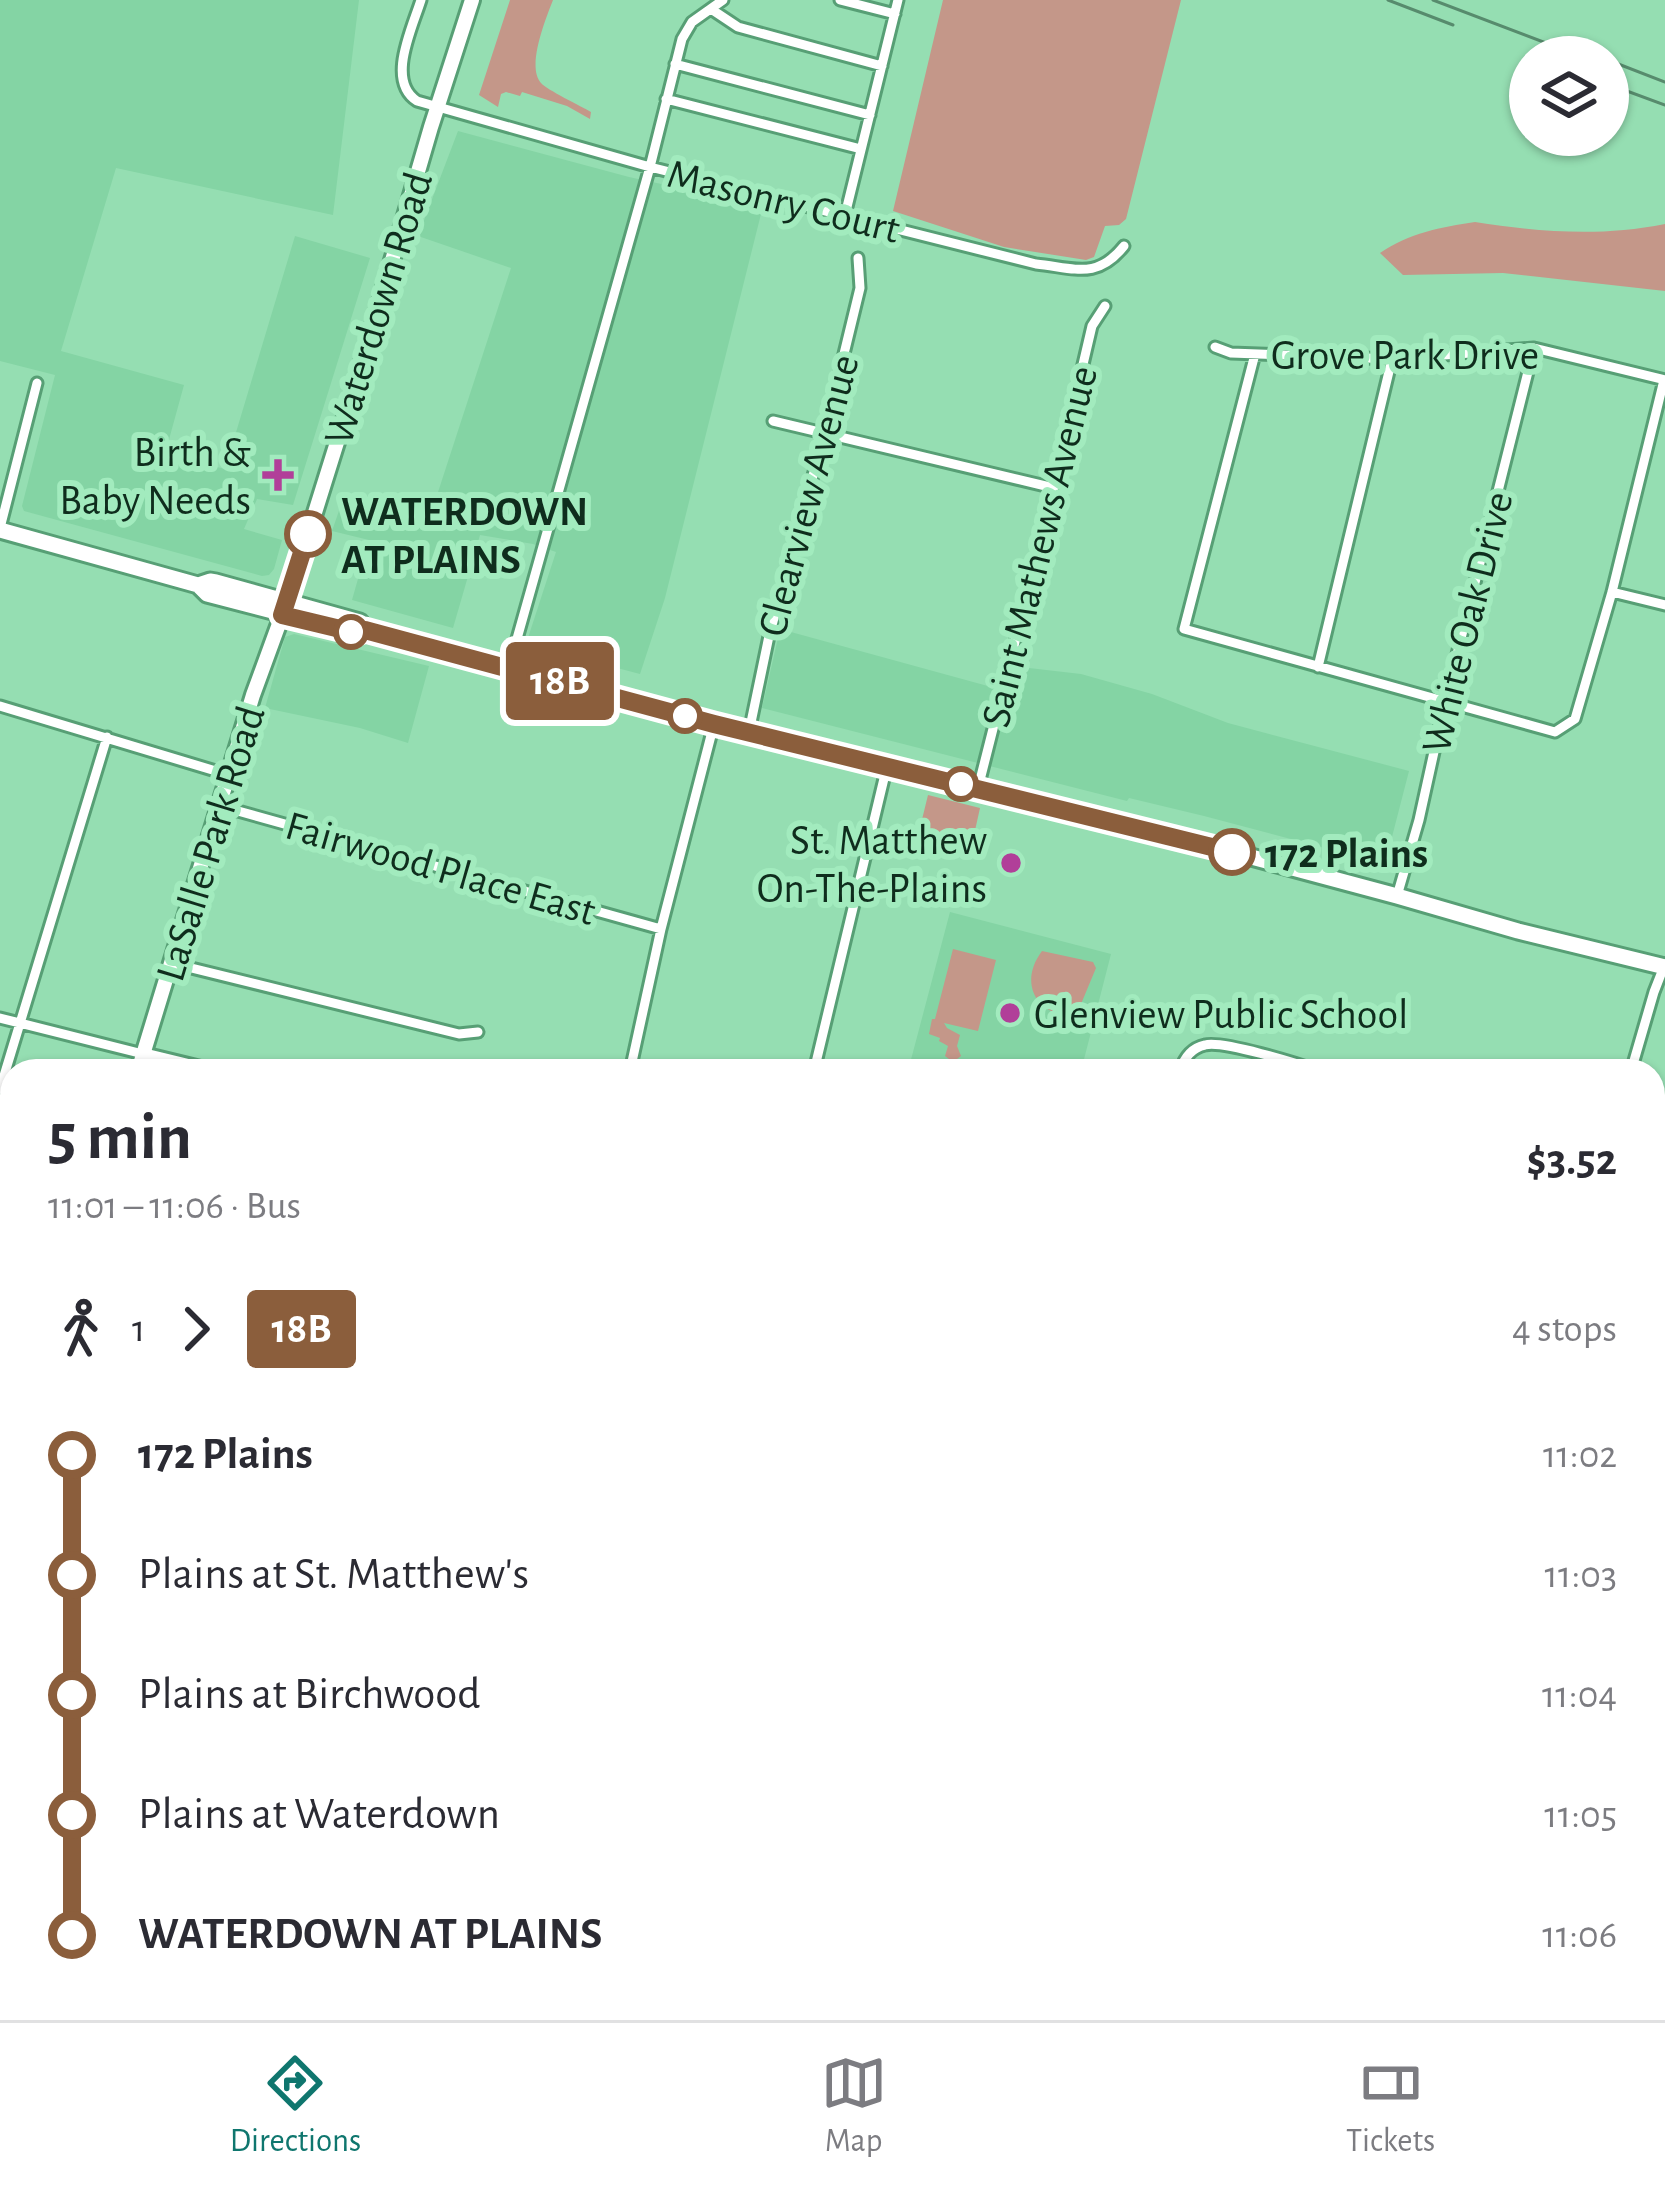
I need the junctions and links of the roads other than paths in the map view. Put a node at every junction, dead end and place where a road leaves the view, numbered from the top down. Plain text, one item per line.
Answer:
1 (421, 0) edge
2 (472, 0) edge
3 (724, 0) edge
4 (840, 0) edge
5 (898, 0) edge
6 (711, 9) junction
7 (895, 14) junction
8 (675, 64) junction
9 (882, 65) junction
10 (666, 99) junction
11 (438, 107) junction
12 (870, 115) junction
13 (861, 149) junction
14 (650, 166) junction
15 (845, 215) junction
16 (1124, 246) dead end
17 (858, 258) dead end
18 (1105, 306) dead end
19 (1215, 347) dead end
20 (1534, 348) junction
21 (1255, 354) junction
22 (1392, 359) junction
23 (1664, 380) edge
24 (37, 382) dead end
25 (773, 421) dead end
26 (825, 432) junction
27 (1054, 488) junction
28 (0, 529) edge
29 (1612, 592) junction
30 (1665, 605) edge
31 (284, 608) junction
32 (509, 667) junction
33 (1318, 667) junction
34 (1444, 702) junction
35 (0, 706) edge
36 (714, 724) junction
37 (748, 732) junction
38 (107, 737) junction
39 (887, 766) junction
40 (229, 775) junction
41 (978, 788) junction
42 (220, 806) junction
43 (1397, 896) junction
44 (662, 928) junction
45 (171, 963) junction
46 (1665, 966) edge
47 (0, 1018) edge
48 (21, 1024) junction
49 (478, 1031) dead end
50 (143, 1054) junction
51 (10, 1059) edge
52 (142, 1059) edge
53 (164, 1059) edge
54 (633, 1059) edge
55 (817, 1059) edge
56 (1184, 1059) edge
57 (1274, 1059) edge
58 (1635, 1059) edge

1 - 11 street
2 - 11 main road, Waterdown Road
3 - 6 street
4 - 7 street
5 - 7 street
6 - 8 street
6 - 9 street
7 - 9 street
8 - 10 street
8 - 12 street
9 - 12 street
10 - 13 street
10 - 14 street
11 - 14 street, Masonry Court
11 - 31 main road, Waterdown Road
12 - 13 street
13 - 15 street
14 - 15 street, Masonry Court
14 - 32 street
15 - 16 street, Masonry Court
17 - 26 street, Clearview Avenue
18 - 27 street, Saint Mathews Avenue
19 - 21 street, Grove Park Drive
20 - 22 street, Grove Park Drive
20 - 23 street, Grove Park Drive
20 - 34 street, White Oak Drive
21 - 22 street, Grove Park Drive
21 - 33 street
22 - 33 street
23 - 29 street
24 - 28 street
25 - 26 street
26 - 27 street
26 - 37 street, Clearview Avenue
27 - 41 street, Saint Mathews Avenue
28 - 31 main road
29 - 30 street
29 - 34 street
31 - 32 main road
31 - 40 main road, LaSalle Park Road
32 - 36 main road
33 - 34 street
34 - 43 street, White Oak Drive
35 - 38 street
36 - 37 main road
36 - 44 street
37 - 39 main road
38 - 40 street
38 - 48 street
39 - 41 main road
39 - 55 street
40 - 42 main road, LaSalle Park Road
41 - 43 main road
42 - 44 street, Fairwood Place East
42 - 45 main road, LaSalle Park Road
43 - 46 main road
44 - 54 street
45 - 49 street
45 - 50 main road, LaSalle Park Road
46 - 58 street
47 - 48 street
48 - 50 street
48 - 51 street
50 - 52 main road, LaSalle Park Road
50 - 53 street
56 - 57 street

